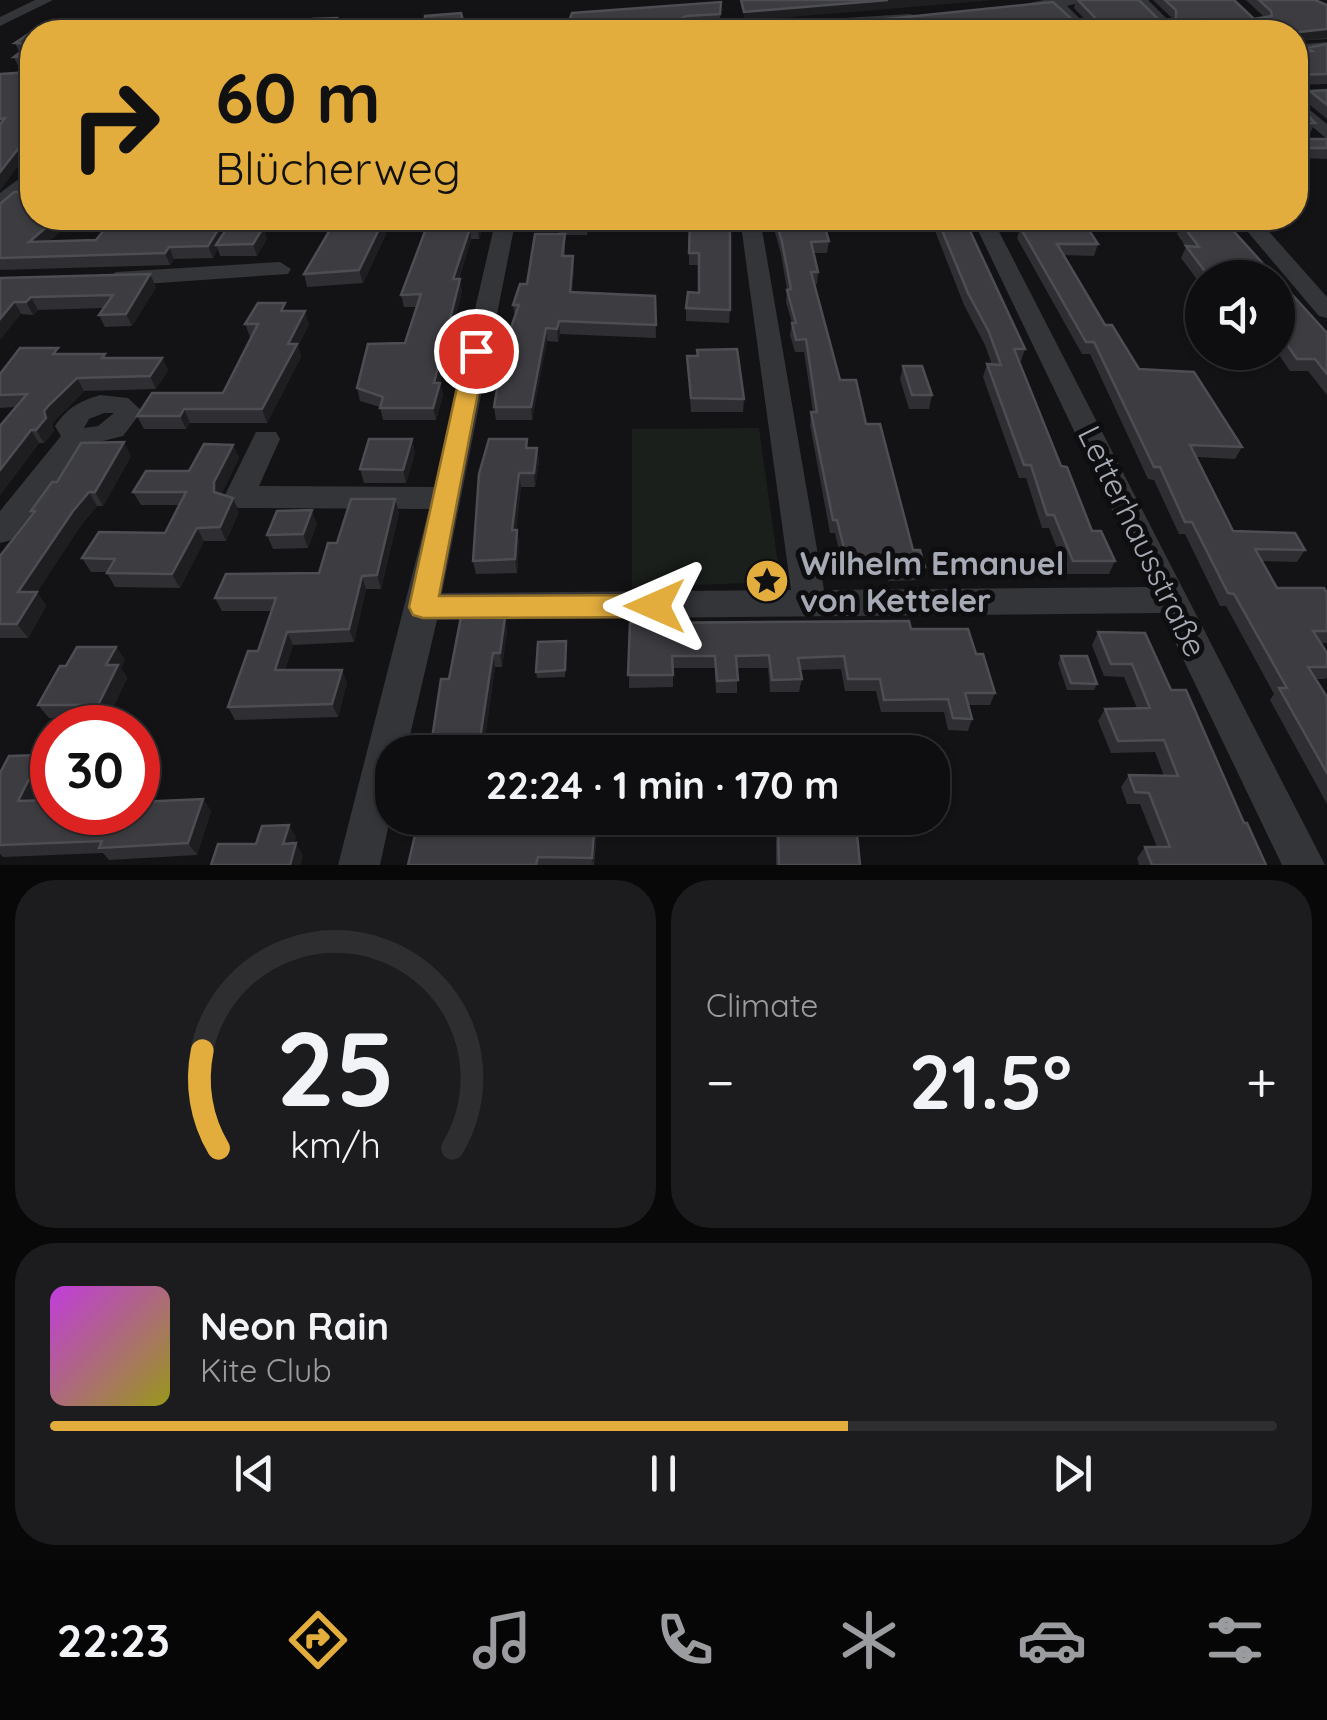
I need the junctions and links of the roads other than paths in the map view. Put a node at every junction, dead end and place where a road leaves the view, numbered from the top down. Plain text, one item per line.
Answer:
1 (46, 0) edge
2 (1082, 0) edge
3 (1140, 0) edge
4 (1056, 3) junction
5 (998, 9) edge
6 (922, 16) edge
7 (863, 20) edge
8 (1074, 20) edge
9 (1160, 20) edge
10 (0, 22) edge
11 (1308, 112) edge
12 (1322, 139) edge
13 (503, 230) edge
14 (752, 230) edge
15 (988, 230) edge
16 (1256, 230) edge
17 (280, 269) dead end
18 (92, 280) edge
19 (1327, 312) edge
20 (75, 437) dead end
21 (266, 439) dead end
22 (446, 498) junction
23 (0, 532) edge
24 (1172, 600) junction
25 (810, 606) junction
26 (423, 607) junction
27 (360, 865) edge
28 (1304, 865) edge

1 - 10 street
2 - 4 street
3 - 9 street
4 - 5 street
4 - 8 street
6 - 7 street
11 - 12 street
13 - 22 street
14 - 25 street
15 - 24 street, Letterhausstraße
16 - 19 street
17 - 18 street
20 - 23 street
21 - 22 street
22 - 26 street
24 - 25 street
24 - 28 street, Letterhausstraße
25 - 26 street
26 - 27 street

